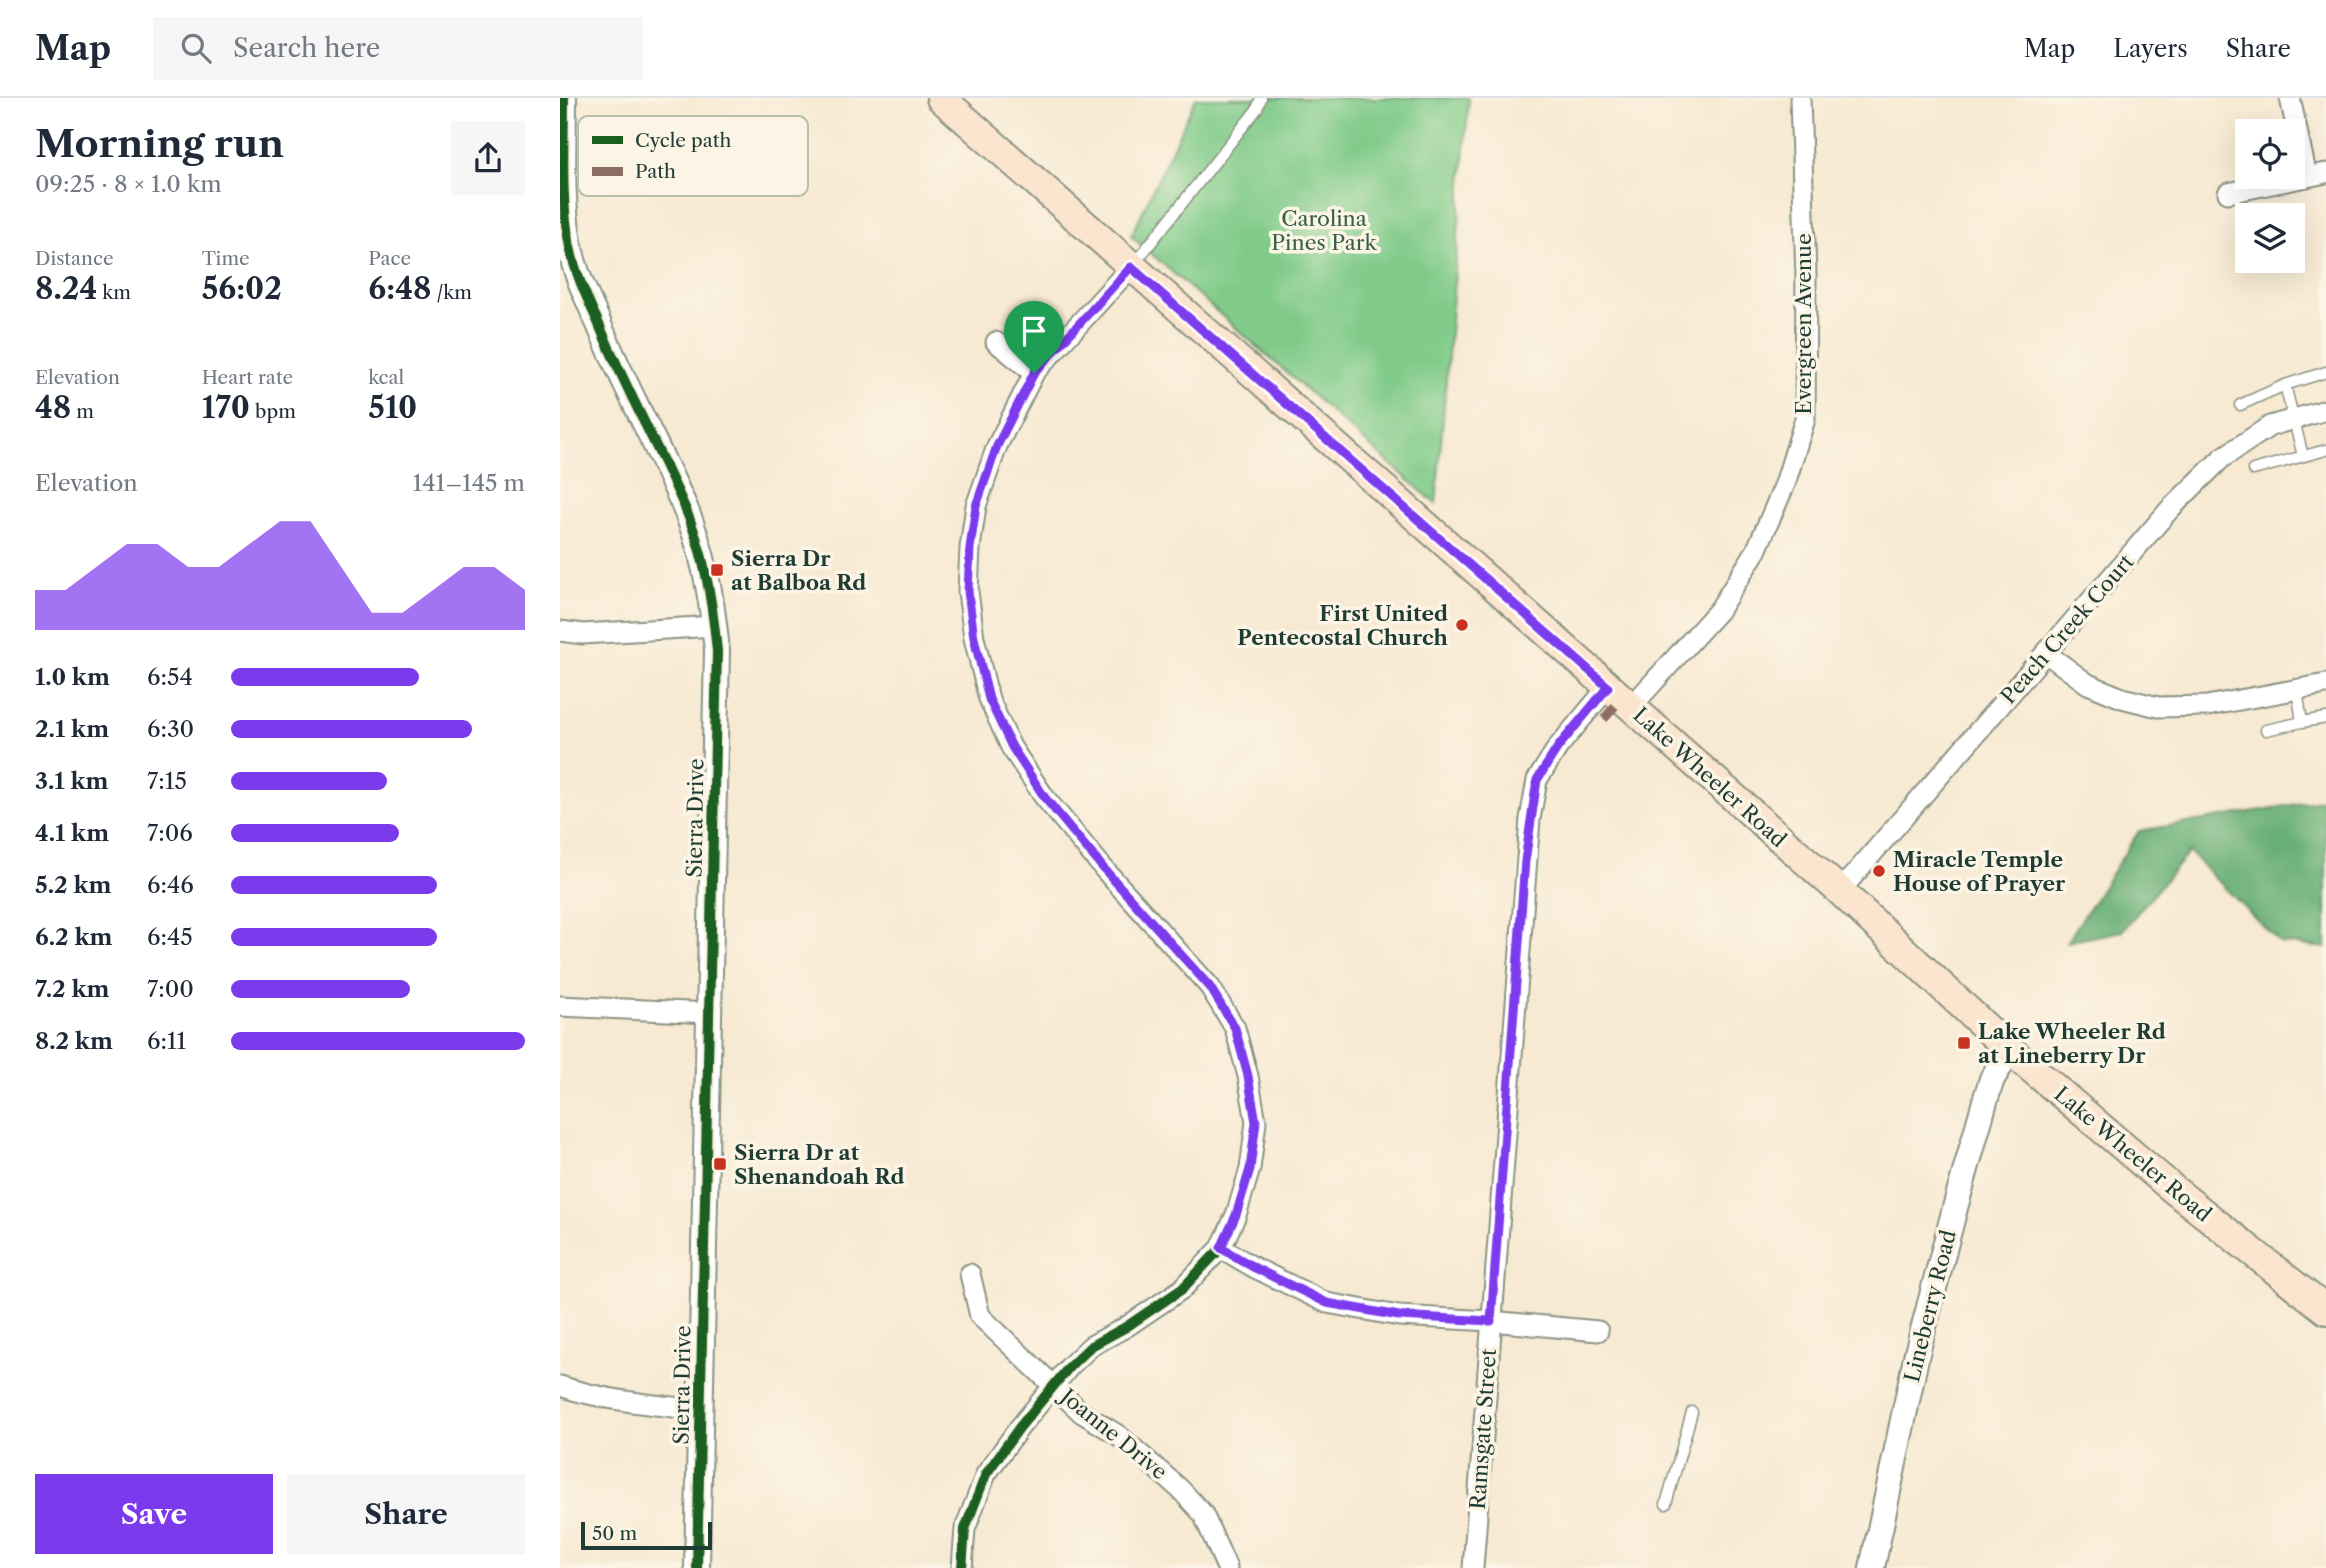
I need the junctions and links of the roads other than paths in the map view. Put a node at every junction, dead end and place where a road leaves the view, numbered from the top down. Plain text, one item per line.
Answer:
1 (564, 98) edge
2 (941, 98) edge
3 (1261, 98) edge
4 (1800, 98) edge
5 (2290, 98) edge
6 (2316, 175) edge
7 (2228, 193) dead end
8 (565, 249) edge
9 (1131, 267) junction
10 (996, 342) dead end
11 (1034, 373) junction
12 (2326, 373) edge
13 (2285, 385) junction
14 (2240, 405) dead end
15 (2326, 410) edge
16 (2294, 419) junction
17 (2326, 450) edge
18 (2303, 456) junction
19 (2252, 470) dead end
20 (715, 626) junction
21 (560, 631) edge
22 (2046, 654) junction
23 (2326, 684) edge
24 (1608, 687) junction
25 (2297, 690) junction
26 (1631, 707) junction
27 (2326, 718) edge
28 (2302, 722) junction
29 (2266, 730) dead end
30 (1840, 891) junction
31 (560, 1006) edge
32 (710, 1013) junction
33 (2010, 1050) junction
34 (1221, 1248) junction
35 (970, 1274) dead end
36 (2326, 1310) edge
37 (1491, 1321) junction
38 (1598, 1331) dead end
39 (1054, 1385) junction
40 (560, 1386) edge
41 (701, 1410) junction
42 (1692, 1412) dead end
43 (1666, 1504) dead end
44 (697, 1568) edge
45 (962, 1568) edge
46 (1227, 1568) edge
47 (1473, 1568) edge
48 (1872, 1568) edge

1 - 8 street, Sierra Drive
2 - 9 main road, Lake Wheeler Road
3 - 9 lane
4 - 26 street, Evergreen Avenue
5 - 6 street
6 - 7 street
8 - 20 street, Sierra Drive
9 - 11 street
9 - 24 main road, Lake Wheeler Road
10 - 11 street
11 - 34 street
12 - 13 lane
13 - 14 lane
13 - 16 lane
15 - 16 street, Peach Creek Court
16 - 18 lane
16 - 22 street, Peach Creek Court
17 - 18 lane
18 - 19 lane
20 - 21 street
20 - 32 street, Sierra Drive
22 - 25 street
22 - 30 street, Peach Creek Court
23 - 25 street
24 - 26 main road, Lake Wheeler Road
24 - 37 street, Ramsgate Street
25 - 28 lane
26 - 30 main road, Lake Wheeler Road
27 - 28 lane
28 - 29 lane
30 - 33 main road, Lake Wheeler Road
31 - 32 street
32 - 41 street, Sierra Drive
33 - 36 main road, Lake Wheeler Road
33 - 48 street, Lineberry Road
34 - 37 street
34 - 39 street
35 - 39 street, Joanne Drive
37 - 38 street
37 - 47 street, Ramsgate Street
39 - 45 street
39 - 46 street, Joanne Drive
40 - 41 street
41 - 44 street, Sierra Drive
42 - 43 lane

